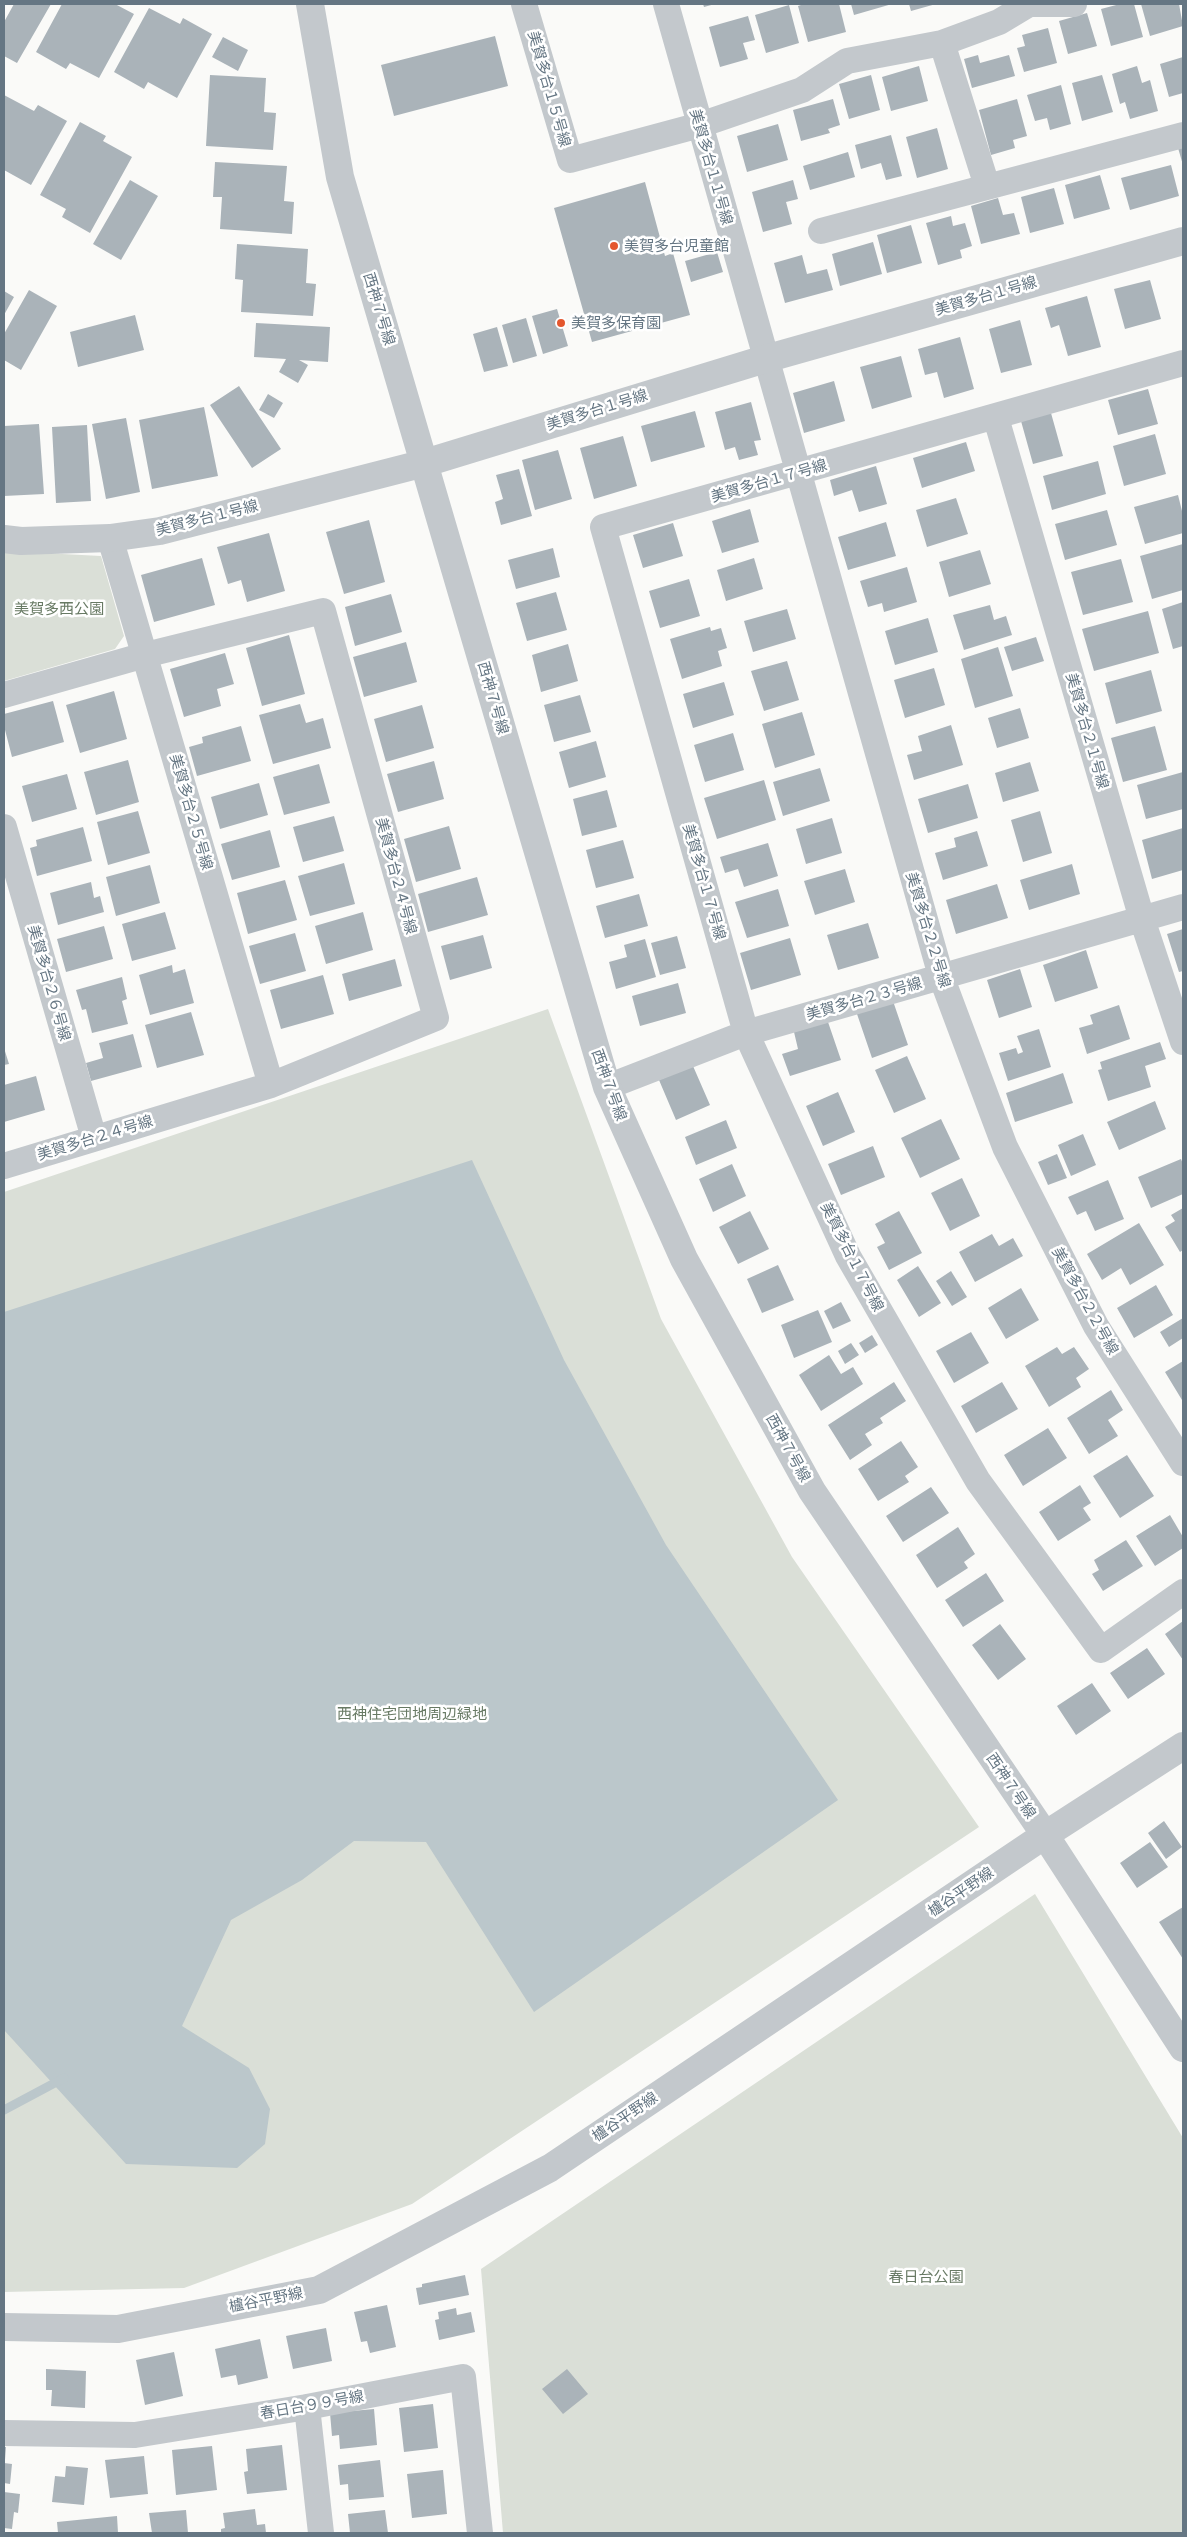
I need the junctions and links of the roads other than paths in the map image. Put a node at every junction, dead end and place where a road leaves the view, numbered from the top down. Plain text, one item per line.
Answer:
1 (310, 4) edge
2 (524, 4) edge
3 (666, 4) edge
4 (1074, 4) edge
5 (942, 43) junction
6 (700, 125) junction
7 (1183, 135) edge
8 (987, 186) junction
9 (821, 231) dead end
10 (1183, 241) edge
11 (765, 359) junction
12 (1183, 363) edge
13 (996, 418) junction
14 (425, 463) junction
15 (798, 474) junction
16 (110, 538) junction
17 (4, 539) edge
18 (144, 654) junction
19 (4, 695) edge
20 (4, 827) edge
21 (1183, 907) edge
22 (1142, 919) junction
23 (941, 976) junction
24 (746, 1033) junction
25 (1183, 1042) edge
26 (271, 1086) junction
27 (607, 1087) junction
28 (94, 1138) junction
29 (4, 1166) edge
30 (1183, 1463) edge
31 (1183, 1592) edge
32 (1183, 1746) edge
33 (1044, 1836) junction
34 (1183, 2048) edge
35 (4, 2327) edge
36 (307, 2407) junction
37 (4, 2433) edge
38 (320, 2533) edge
39 (480, 2533) edge

1 - 14 street, 西神７号線
2 - 6 street, 美賀多台１５号線
3 - 6 street, 美賀多台１１号線
4 - 5 street
5 - 6 street
5 - 8 street
6 - 11 street, 美賀多台１１号線
7 - 8 street
8 - 9 street
10 - 11 street, 美賀多台１号線
11 - 14 street, 美賀多台１号線
11 - 15 street, 美賀多台２２号線
12 - 13 street, 美賀多台１７号線
13 - 15 street, 美賀多台１７号線
13 - 22 street, 美賀多台２１号線
14 - 16 street, 美賀多台１号線
14 - 27 street, 西神７号線
15 - 23 street, 美賀多台２２号線
15 - 24 street, 美賀多台１７号線
16 - 17 street, 美賀多台１号線
16 - 18 street, 美賀多台２５号線
18 - 19 street, 美賀多台２４号線
18 - 26 street, 美賀多台２５号線
18 - 26 street, 美賀多台２４号線
20 - 28 street, 美賀多台２６号線
21 - 22 street, 美賀多台２３号線
22 - 23 street, 美賀多台２３号線
22 - 25 street, 美賀多台２１号線
23 - 24 street, 美賀多台２３号線
23 - 30 street, 美賀多台２２号線
24 - 27 street, 美賀多台２３号線
24 - 31 street, 美賀多台１７号線
26 - 28 street, 美賀多台２４号線
27 - 33 street, 西神７号線
28 - 29 street, 美賀多台２４号線
32 - 33 street, 櫨谷平野線
33 - 34 street, 西神７号線
33 - 35 street, 櫨谷平野線
36 - 37 street, 春日台９９号線
36 - 38 street
36 - 39 street, 春日台９９号線

